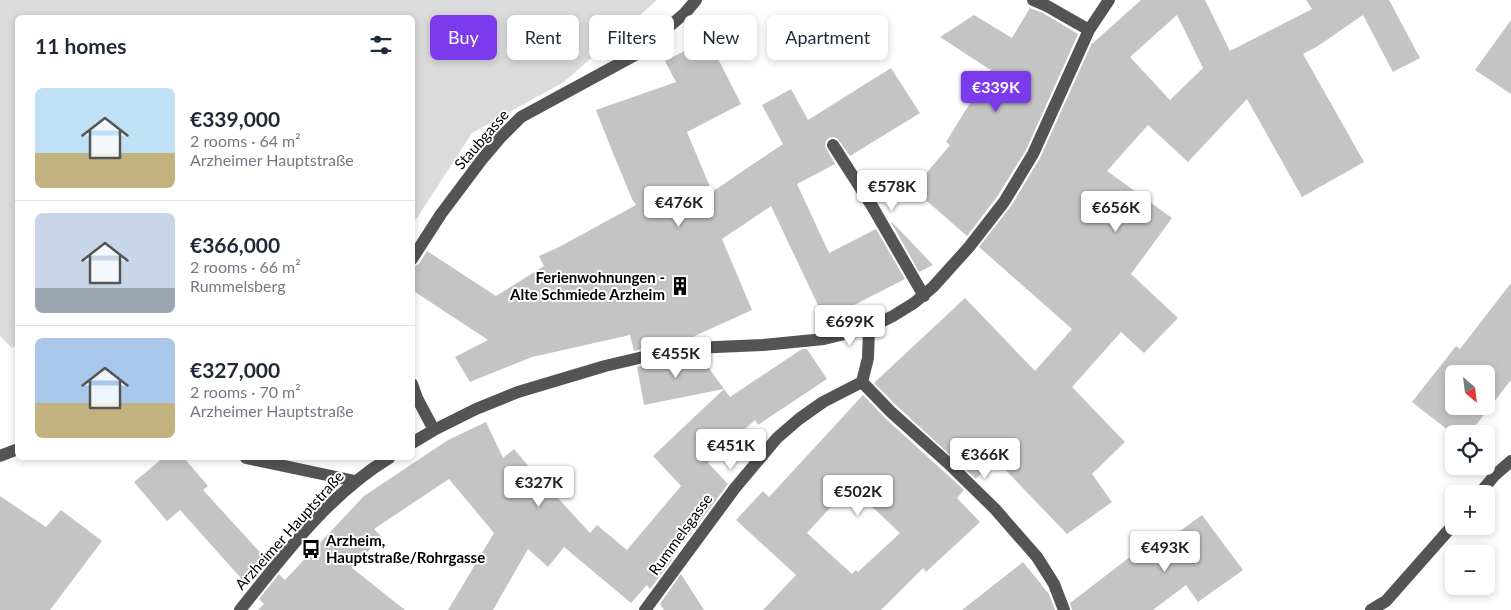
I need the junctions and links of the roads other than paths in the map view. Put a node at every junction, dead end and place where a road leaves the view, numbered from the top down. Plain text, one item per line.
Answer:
1 (696, 0) edge
2 (1033, 0) edge
3 (1109, 0) edge
4 (1089, 30) junction
5 (833, 145) dead end
6 (415, 254) edge
7 (924, 296) junction
8 (869, 328) junction
9 (862, 382) junction
10 (415, 391) edge
11 (434, 430) junction
12 (415, 441) edge
13 (15, 450) edge
14 (0, 456) edge
15 (255, 460) edge
16 (386, 460) edge
17 (1511, 461) edge
18 (355, 481) junction
19 (1487, 485) edge
20 (1445, 534) edge
21 (240, 610) edge
22 (644, 610) edge
23 (1064, 610) edge
24 (1371, 610) edge

1 - 6 street, Staubgasse
2 - 4 street
3 - 4 street
4 - 7 street
5 - 7 street
7 - 8 street
8 - 9 street
8 - 11 street
9 - 22 street, Rummelsgasse
9 - 23 street
10 - 11 street
11 - 12 street
13 - 14 street
15 - 18 street
16 - 18 street, Arzheimer Hauptstraße
17 - 19 street
18 - 21 street, Arzheimer Hauptstraße
20 - 24 street

